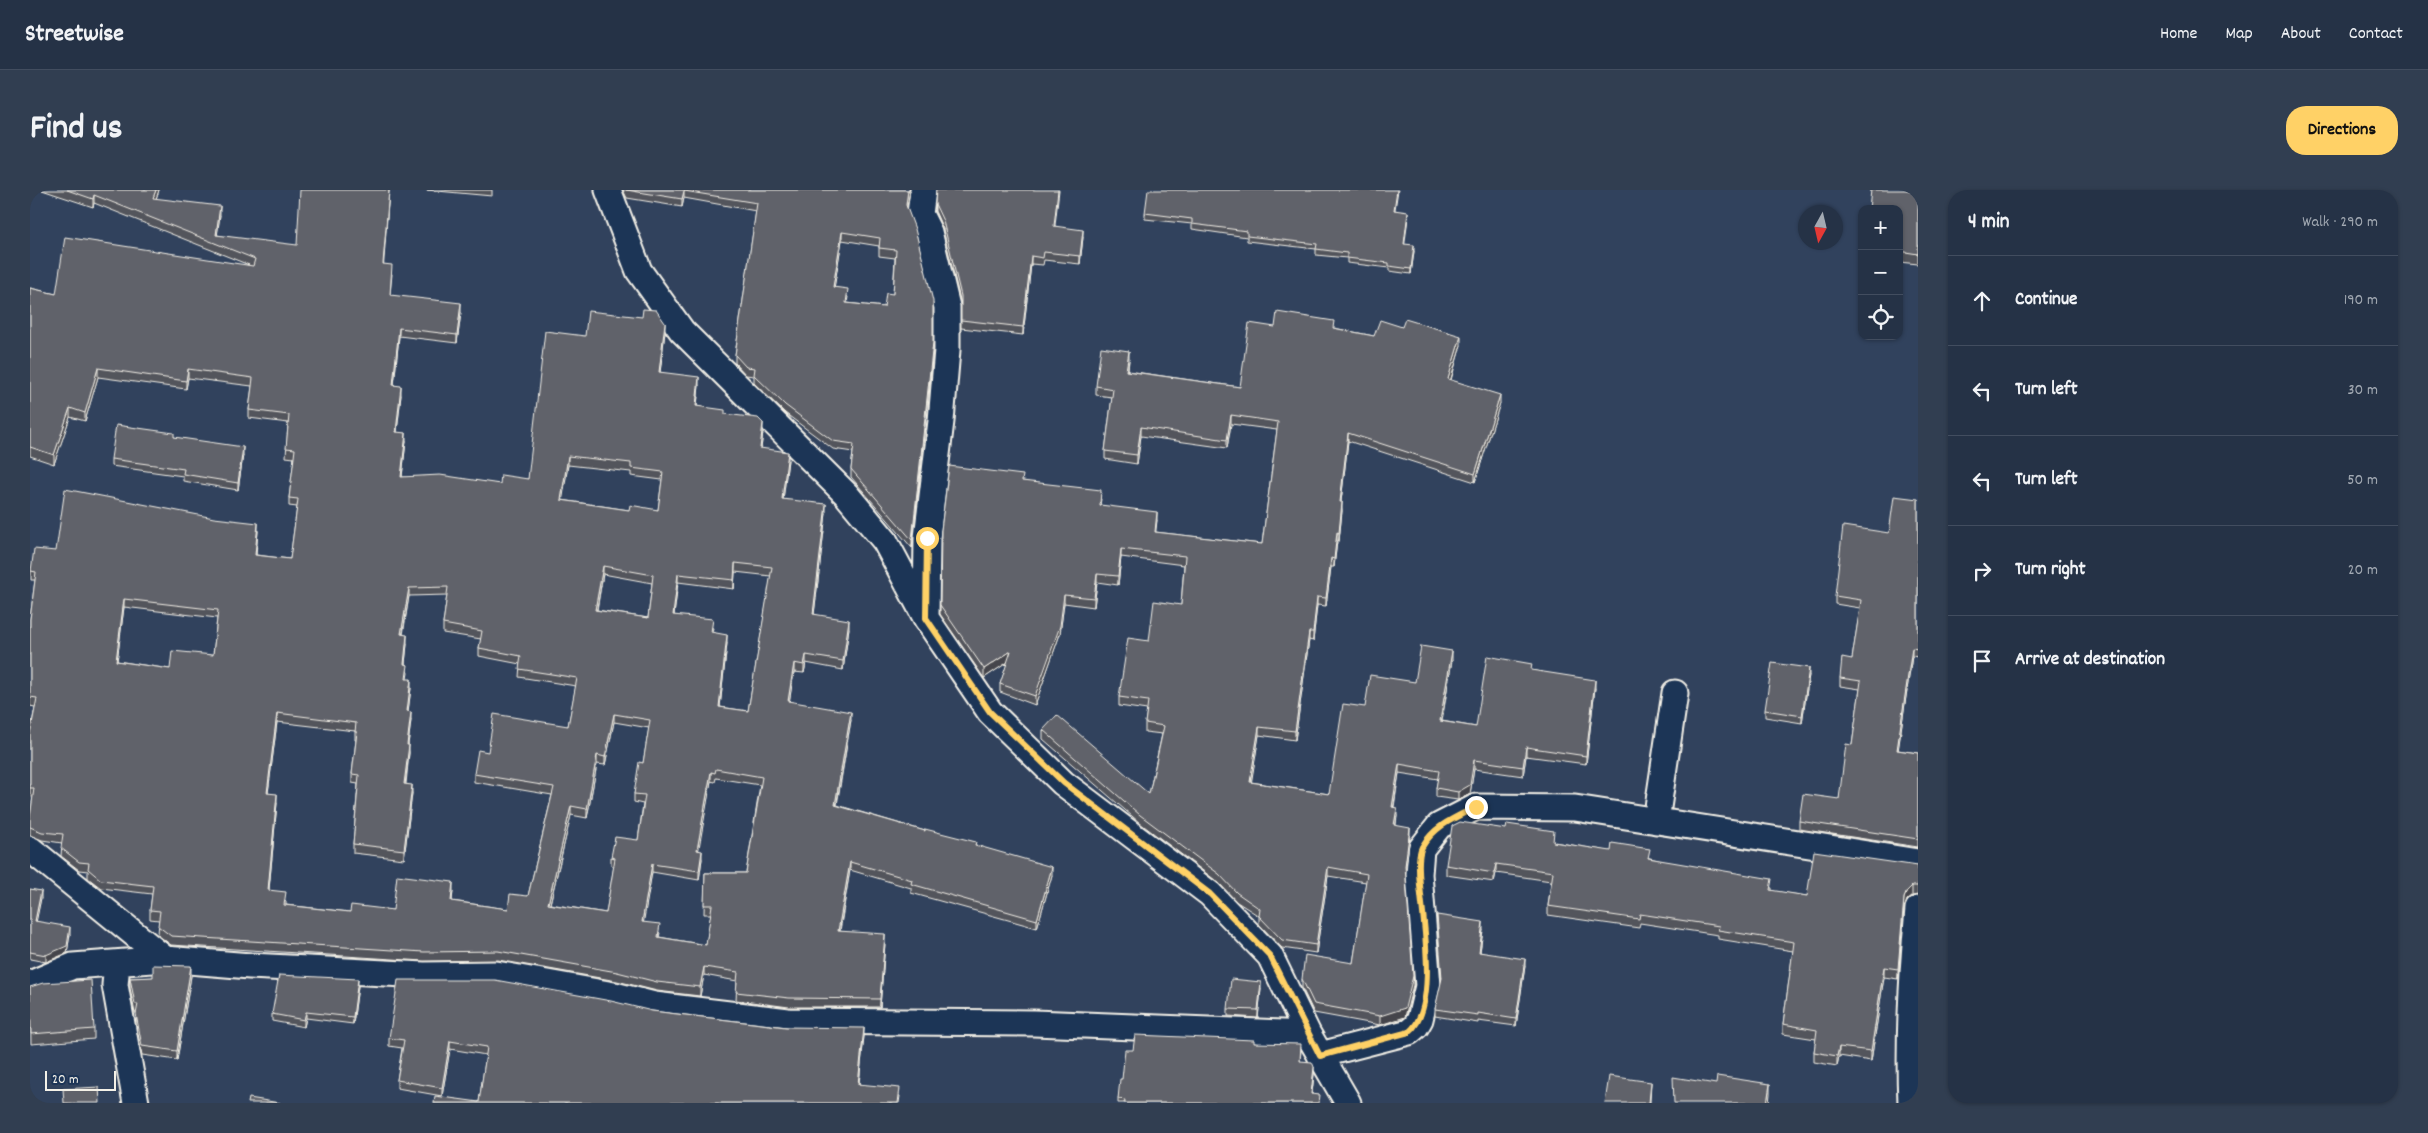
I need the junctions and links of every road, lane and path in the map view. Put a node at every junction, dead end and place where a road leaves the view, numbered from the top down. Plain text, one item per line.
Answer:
1 (608, 190) edge
2 (923, 190) edge
3 (926, 618) junction
4 (1675, 694) dead end
5 (1656, 821) junction
6 (30, 849) edge
7 (1918, 862) edge
8 (1918, 909) edge
9 (165, 959) junction
10 (117, 962) junction
11 (30, 984) edge
12 (1308, 1034) junction
13 (1320, 1056) junction
14 (136, 1103) edge
15 (1348, 1103) edge
16 (1910, 1103) edge

1 - 3 street
2 - 3 street
3 - 12 street
4 - 5 street
5 - 7 street
5 - 13 street
6 - 9 street
8 - 16 street
9 - 10 street
9 - 12 street
10 - 11 street
10 - 14 street
12 - 13 street
13 - 15 street

